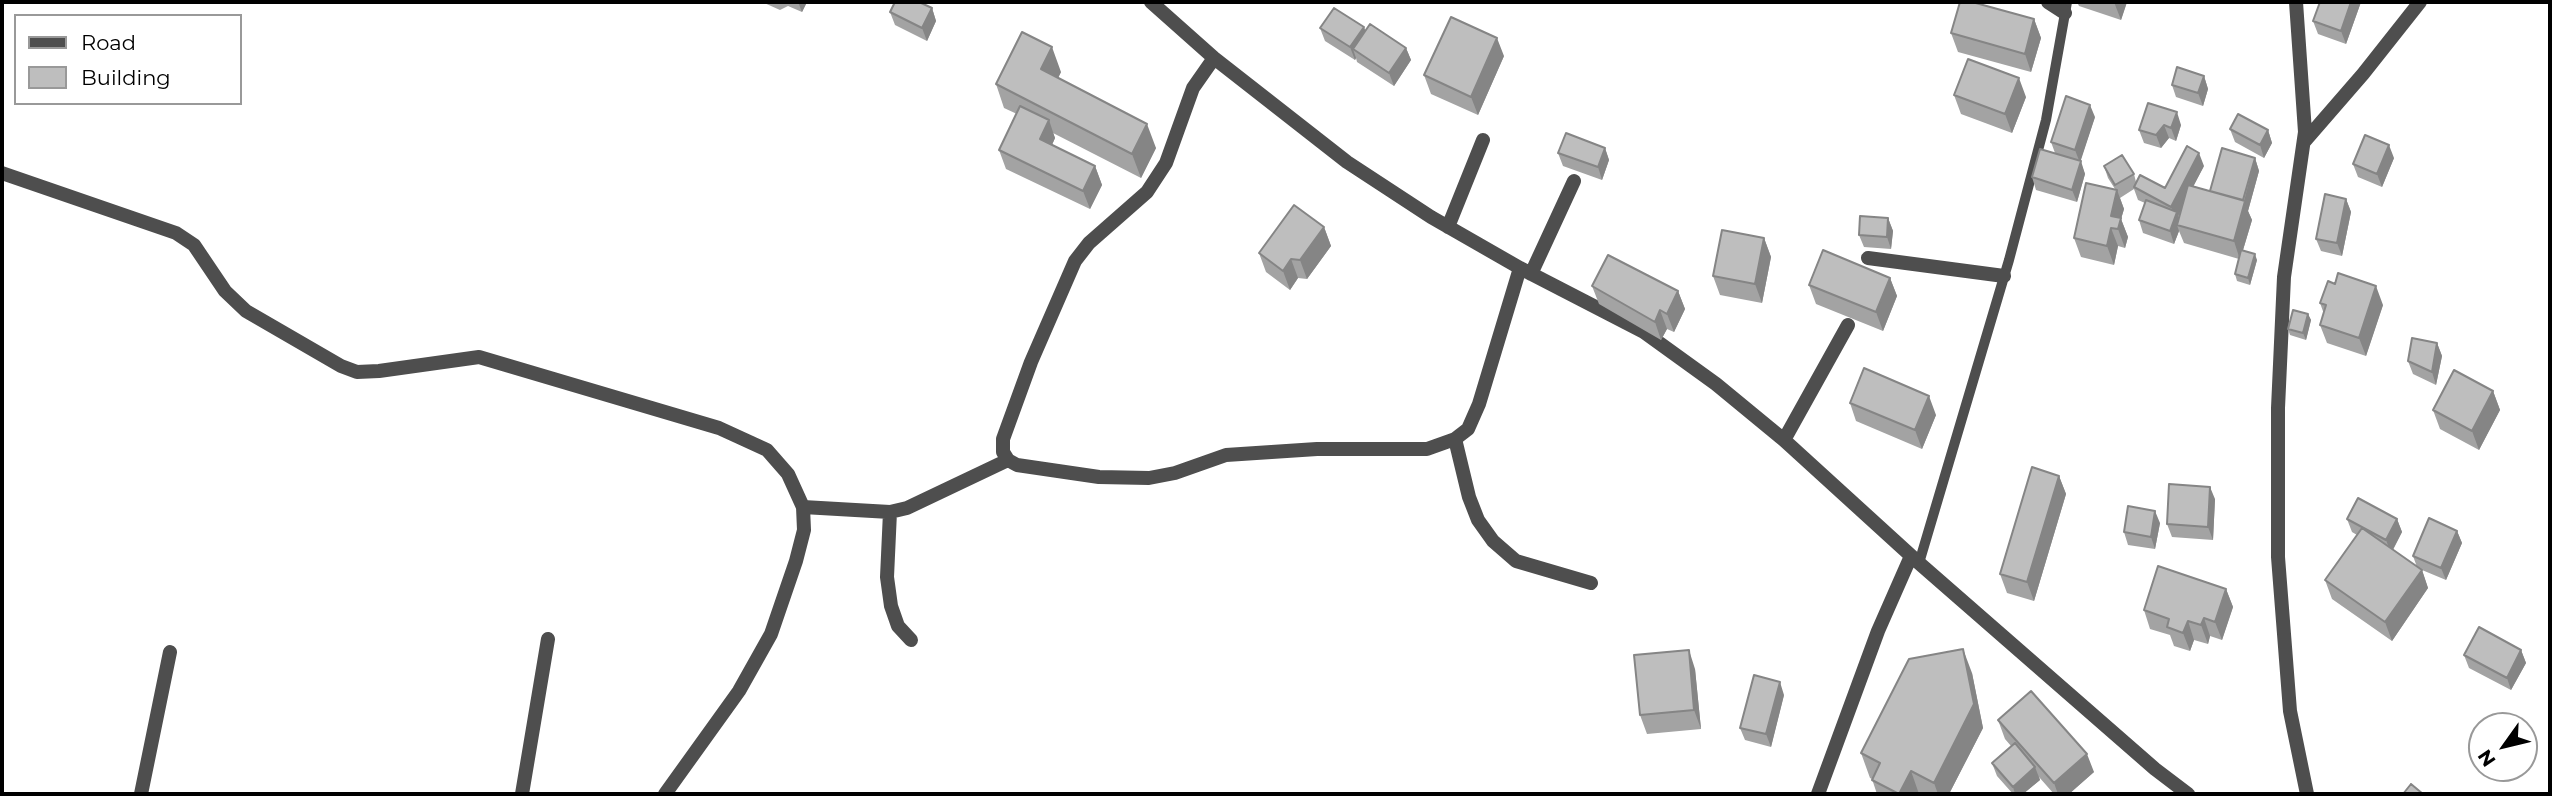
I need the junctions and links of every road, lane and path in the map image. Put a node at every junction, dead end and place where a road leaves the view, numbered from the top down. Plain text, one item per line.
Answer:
1 (1151, 2) edge
2 (2049, 2) edge
3 (2296, 2) edge
4 (2420, 2) edge
5 (2066, 7) edge
6 (1214, 58) junction
7 (1483, 141) dead end
8 (2304, 142) junction
9 (2, 173) edge
10 (1574, 181) dead end
11 (1448, 227) junction
12 (1868, 258) dead end
13 (1526, 271) junction
14 (2004, 276) junction
15 (1848, 325) dead end
16 (1455, 439) junction
17 (1784, 440) junction
18 (1008, 460) junction
19 (803, 507) junction
20 (890, 512) junction
21 (1915, 559) junction
22 (1591, 583) dead end
23 (548, 639) dead end
24 (911, 640) dead end
25 (170, 652) dead end
26 (141, 794) edge
27 (522, 794) edge
28 (665, 794) edge
29 (1818, 794) edge
30 (2188, 794) edge
31 (2308, 794) edge

1 - 6 street
2 - 5 street
3 - 8 street
4 - 8 street
5 - 14 lane
6 - 11 street
6 - 18 street
7 - 11 street
8 - 31 street
9 - 19 street
10 - 13 street
11 - 13 street
12 - 14 street
13 - 16 street
13 - 17 street
14 - 21 lane
15 - 17 street
16 - 18 street
16 - 22 street
17 - 21 street
18 - 20 street
19 - 20 street
19 - 28 street
20 - 24 street
21 - 29 street
21 - 30 street
23 - 27 street
25 - 26 street

